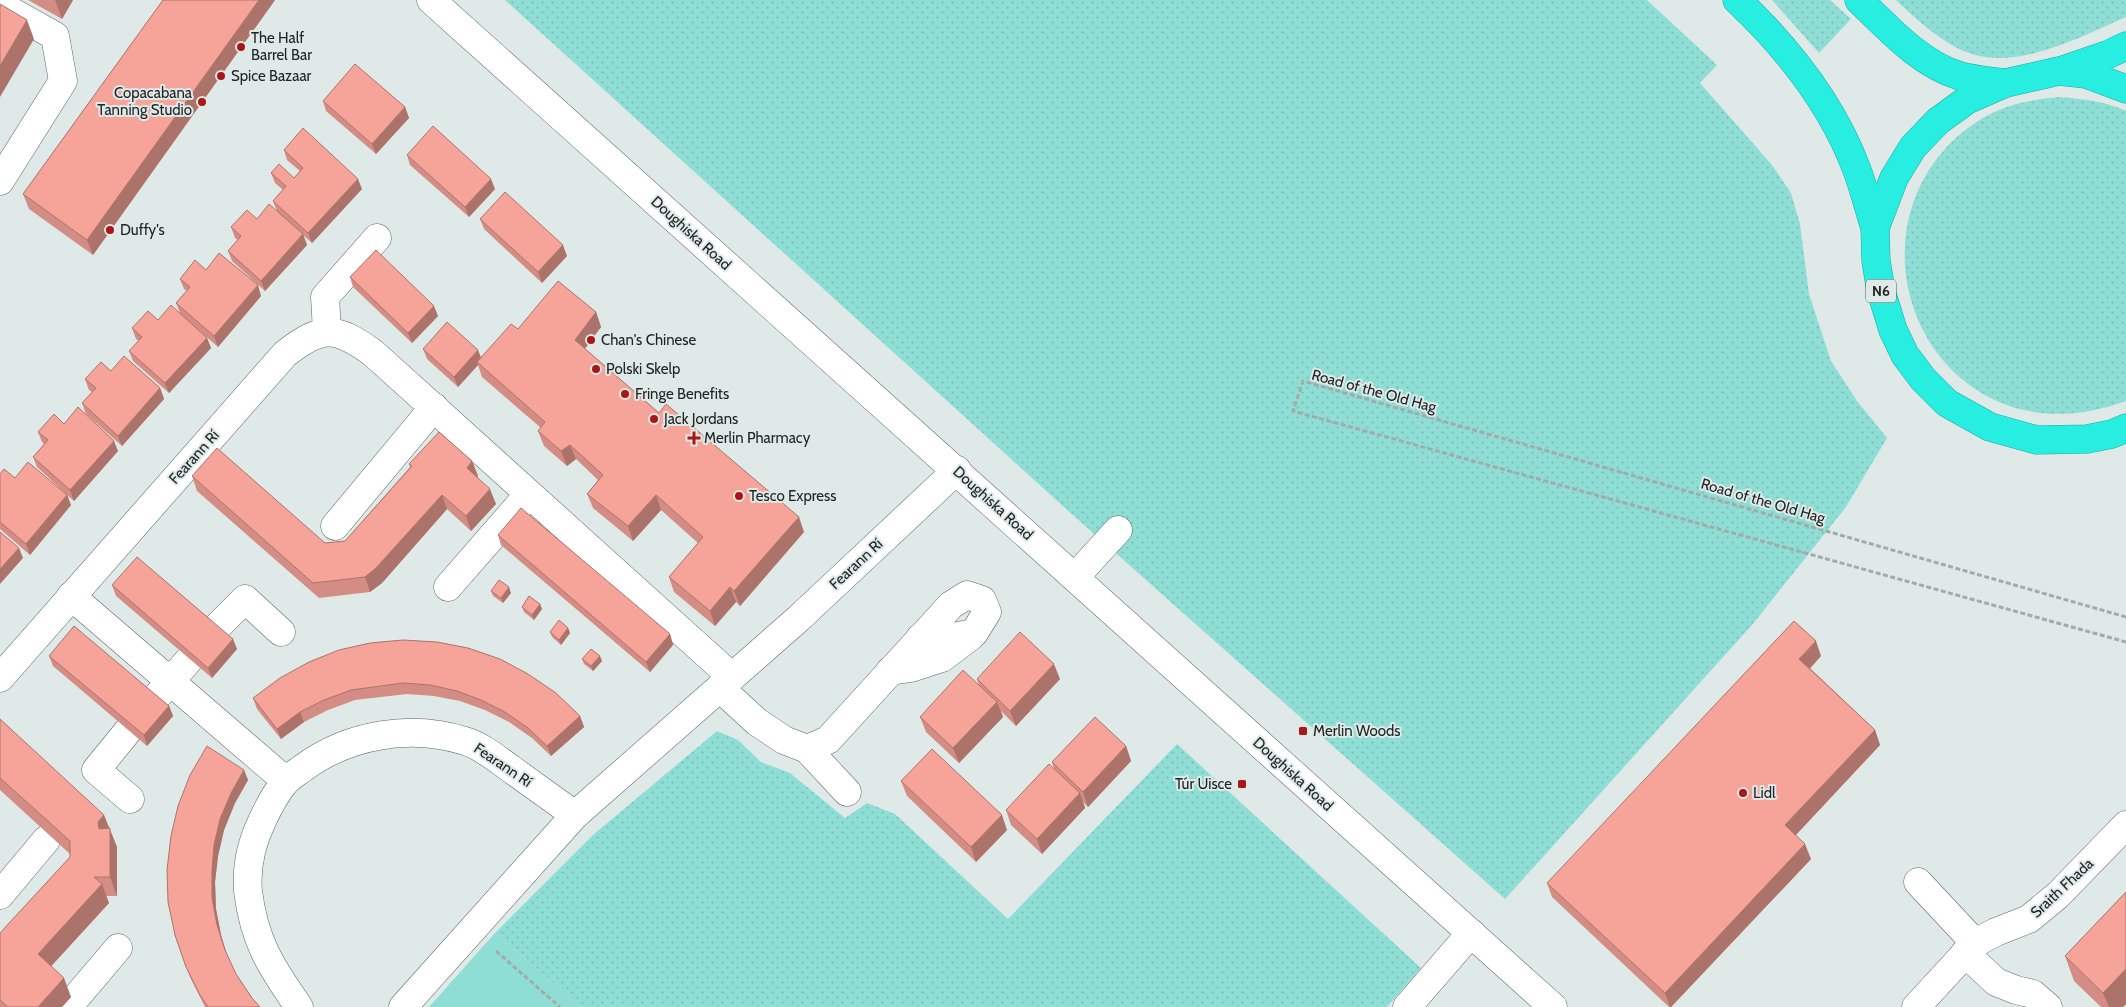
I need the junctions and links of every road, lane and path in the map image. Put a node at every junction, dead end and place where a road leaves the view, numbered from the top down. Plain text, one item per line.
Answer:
1 (430, 0) edge
2 (1736, 0) edge
3 (1859, 0) edge
4 (0, 5) edge
5 (2126, 46) edge
6 (2059, 71) junction
7 (2006, 83) junction
8 (2126, 89) edge
9 (0, 181) edge
10 (1875, 228) junction
11 (377, 238) dead end
12 (327, 331) junction
13 (434, 408) junction
14 (2126, 428) edge
15 (956, 470) junction
16 (529, 494) junction
17 (335, 526) dead end
18 (1118, 530) dead end
19 (1075, 577) junction
20 (448, 587) dead end
21 (72, 596) junction
22 (2126, 617) edge
23 (216, 628) edge
24 (281, 632) dead end
25 (974, 633) junction
26 (920, 638) junction
27 (2126, 642) edge
28 (890, 670) junction
29 (0, 678) edge
30 (726, 682) junction
31 (127, 732) edge
32 (807, 749) junction
33 (286, 781) junction
34 (847, 792) dead end
35 (130, 799) dead end
36 (575, 815) junction
37 (2126, 825) edge
38 (46, 840) edge
39 (1918, 882) dead end
40 (0, 895) edge
41 (474, 926) junction
42 (1471, 933) junction
43 (118, 948) dead end
44 (1970, 948) junction
45 (68, 1007) edge
46 (299, 1007) edge
47 (403, 1007) edge
48 (560, 1007) edge
49 (1407, 1007) edge
50 (1553, 1007) edge
51 (1916, 1007) edge
52 (2048, 1007) edge

1 - 15 street, Doughiska Road
2 - 10 highway, N6
3 - 7 highway, N6
4 - 9 street
5 - 6 highway, N6
6 - 7 highway, N6
6 - 8 highway, N6
7 - 10 highway, N6
10 - 14 highway, N6
11 - 12 street
12 - 13 street
12 - 21 street, Fearann Rí
13 - 16 street
13 - 17 street
15 - 19 street, Doughiska Road
15 - 30 street, Fearann Rí
16 - 20 street
16 - 30 street
18 - 19 street
19 - 42 street, Doughiska Road
21 - 29 street, Fearann Rí
21 - 33 street
22 - 27 path, Road of the Old Hag
23 - 24 street
25 - 26 street
25 - 26 street
25 - 28 street
26 - 28 street
28 - 32 street
30 - 32 street
30 - 36 street, Fearann Rí
31 - 35 street
32 - 34 street
33 - 36 street, Fearann Rí
33 - 46 street, Fearann Rí
36 - 41 street, Fearann Rí
37 - 44 street, Sraith Fhada
38 - 40 street
39 - 44 street
41 - 47 street, Fearann Rí
41 - 48 path
42 - 49 street
42 - 50 street, Doughiska Road
43 - 45 street
44 - 51 street, Sraith Fhada
44 - 52 street

